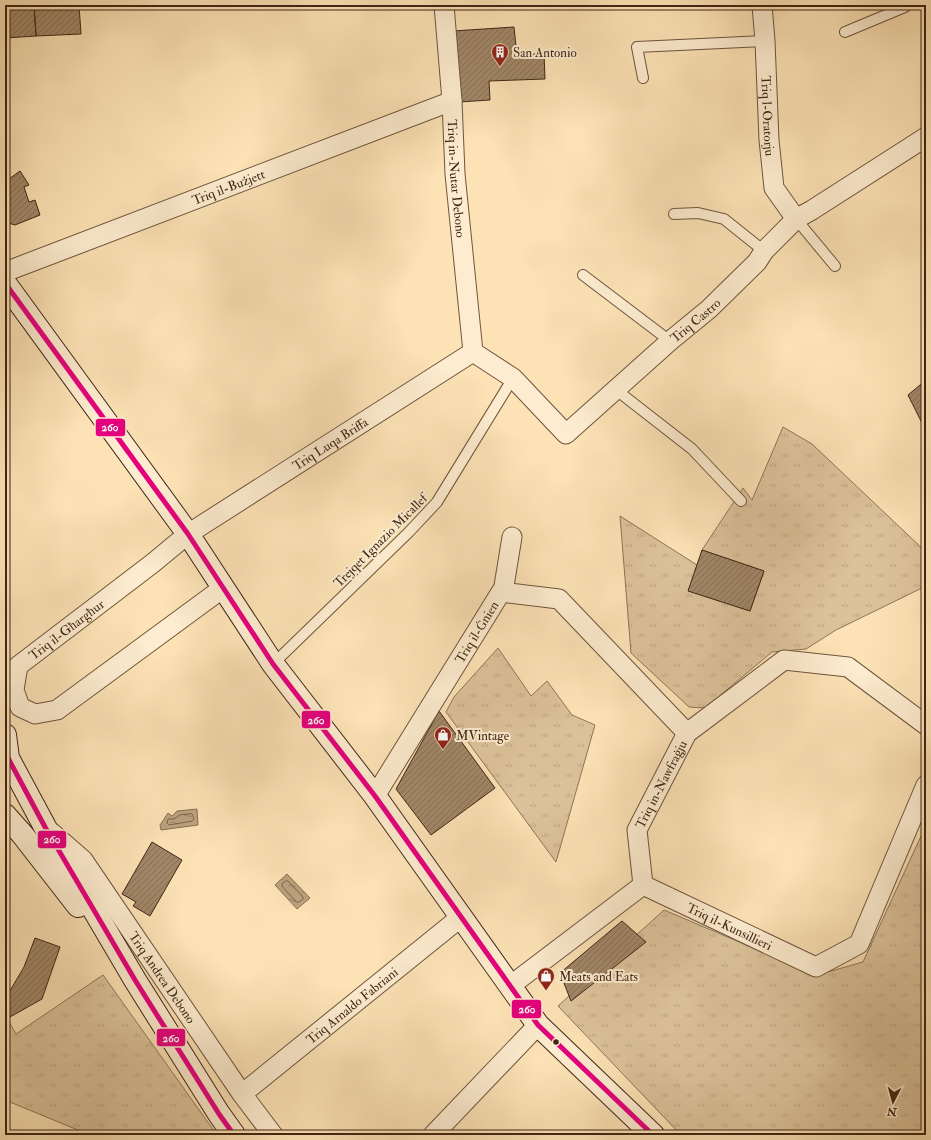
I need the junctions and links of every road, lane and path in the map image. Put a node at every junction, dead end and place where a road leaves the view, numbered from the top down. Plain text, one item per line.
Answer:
1 (444, 5) edge
2 (762, 5) edge
3 (906, 5) edge
4 (845, 32) dead end
5 (765, 41) junction
6 (643, 78) dead end
7 (452, 101) junction
8 (926, 137) edge
9 (674, 214) dead end
10 (796, 219) junction
11 (761, 257) junction
12 (835, 266) dead end
13 (5, 272) edge
14 (583, 275) dead end
15 (5, 283) edge
16 (670, 341) junction
17 (473, 352) junction
18 (513, 378) junction
19 (615, 389) junction
20 (741, 501) dead end
21 (188, 534) junction
22 (512, 537) dead end
23 (223, 588) junction
24 (503, 592) junction
25 (273, 664) junction
26 (926, 725) edge
27 (688, 733) junction
28 (5, 735) edge
29 (6, 759) edge
30 (926, 785) edge
31 (375, 796) junction
32 (5, 815) edge
33 (45, 827) junction
34 (14, 831) edge
35 (643, 885) junction
36 (461, 917) junction
37 (135, 980) junction
38 (510, 986) junction
39 (538, 1025) junction
40 (242, 1094) junction
41 (234, 1135) edge
42 (273, 1135) edge
43 (433, 1135) edge
44 (653, 1135) edge

1 - 7 street, Triq in-Nutar Debono
2 - 5 street, Triq l-Oratorju
3 - 4 lane
5 - 6 lane
5 - 10 street, Triq l-Oratorju
7 - 13 street, Triq il-Bużjett
7 - 17 street, Triq in-Nutar Debono
8 - 10 street, Triq Castro
9 - 11 lane
10 - 11 street, Triq Castro
10 - 12 lane
11 - 16 street, Triq Castro
14 - 16 lane
15 - 21 main road
16 - 19 street, Triq Castro
17 - 18 street, Triq Castro
17 - 21 street, Triq Luqa Briffa
18 - 19 street, Triq Castro
18 - 25 lane, Trejqet Ignazio Micallef
19 - 20 lane
21 - 23 main road
21 - 23 street, Triq il-Għargħur
22 - 24 street
23 - 25 main road
24 - 27 street, Triq il-Ġnien
24 - 31 street, Triq il-Ġnien
25 - 31 main road
26 - 27 street, Triq in-Nawfraġju
27 - 35 street, Triq in-Nawfraġju
28 - 29 main road
29 - 33 main road, Triq Andrea Debono
30 - 35 street, Triq il-Kunsillieri
31 - 36 main road
32 - 34 main road, Triq Andrea Debono
33 - 37 main road, Triq Andrea Debono
33 - 40 street, Triq Andrea Debono
34 - 37 main road, Triq Andrea Debono
35 - 38 street
36 - 38 main road
36 - 40 street, Triq Arnaldo Fabriani
37 - 41 main road, Triq Andrea Debono
38 - 39 main road
39 - 43 street
39 - 44 main road
40 - 42 street, Triq Andrea Debono

